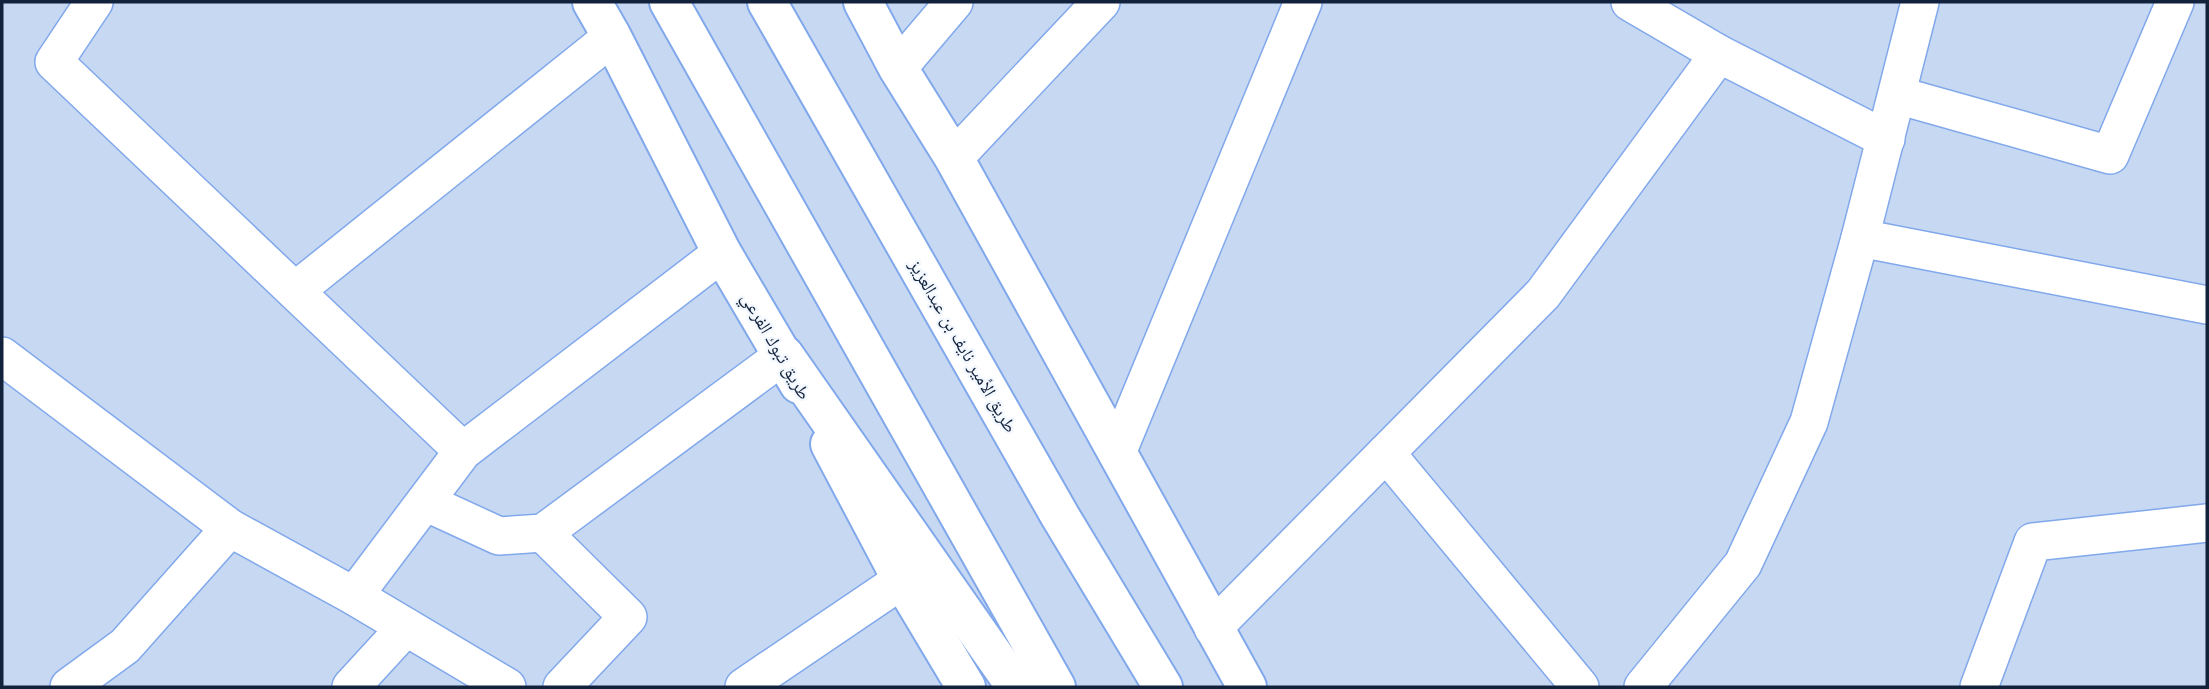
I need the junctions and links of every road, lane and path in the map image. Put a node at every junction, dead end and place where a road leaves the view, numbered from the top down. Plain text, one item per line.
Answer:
1 (94, 2) edge
2 (592, 2) edge
3 (669, 2) edge
4 (767, 2) edge
5 (863, 2) edge
6 (954, 2) edge
7 (1101, 2) edge
8 (1303, 2) edge
9 (1630, 2) edge
10 (1920, 2) edge
11 (2175, 2) edge
12 (612, 37) junction
13 (1719, 54) junction
14 (898, 68) junction
15 (1897, 95) junction
16 (1886, 139) junction
17 (954, 159) junction
18 (1860, 238) junction
19 (722, 253) junction
20 (295, 291) junction
21 (2207, 305) edge
22 (784, 355) junction
23 (2, 356) edge
24 (463, 451) junction
25 (1117, 453) junction
26 (1386, 453) junction
27 (425, 502) junction
28 (2207, 523) edge
29 (230, 528) junction
30 (542, 533) junction
31 (902, 580) junction
32 (354, 596) junction
33 (406, 627) junction
34 (1213, 628) junction
35 (69, 687) edge
36 (351, 687) edge
37 (507, 687) edge
38 (562, 687) edge
39 (744, 687) edge
40 (966, 687) edge
41 (1016, 687) edge
42 (1056, 687) edge
43 (1163, 687) edge
44 (1247, 687) edge
45 (1580, 687) edge
46 (1643, 687) edge
47 (1979, 687) edge

1 - 20 street
2 - 12 main road, طريق تبوك الفرعي
3 - 42 main road
4 - 43 main road, طريق الأمير نايف بن عبدالعزيز
5 - 14 main road
6 - 14 street
7 - 17 street
8 - 25 street
9 - 13 street
10 - 15 street
11 - 15 street
12 - 19 main road, طريق تبوك الفرعي
12 - 20 street
13 - 16 street
13 - 26 street
14 - 17 main road
15 - 16 street
16 - 18 street
17 - 25 main road
18 - 21 street
18 - 46 street
19 - 22 main road, طريق تبوك الفرعي
19 - 24 street
20 - 24 street
22 - 30 street
22 - 31 main road, طريق تبوك الفرعي
22 - 41 main road
23 - 29 street
24 - 27 street
25 - 34 main road
26 - 34 street
26 - 45 street
27 - 30 street
27 - 32 street
28 - 47 street
29 - 32 street
29 - 35 street
30 - 38 street
31 - 39 street
31 - 40 main road, طريق تبوك الفرعي
32 - 33 street
33 - 36 street
33 - 37 street
34 - 44 main road

